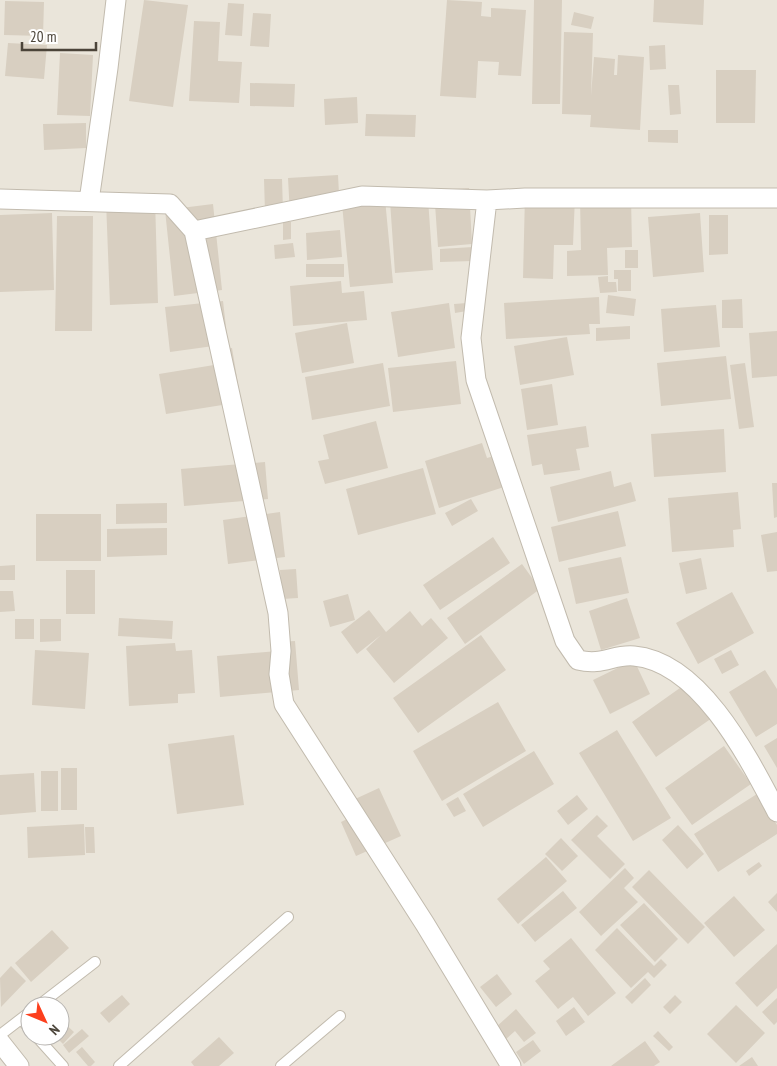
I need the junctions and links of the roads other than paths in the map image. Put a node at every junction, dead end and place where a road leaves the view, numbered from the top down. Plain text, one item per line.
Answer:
1 (116, 0) edge
2 (777, 198) edge
3 (0, 199) edge
4 (486, 200) junction
5 (89, 201) junction
6 (194, 231) junction
7 (777, 812) edge
8 (288, 917) dead end
9 (95, 962) dead end
10 (51, 996) edge
11 (340, 1016) dead end
12 (20, 1020) edge
13 (0, 1035) edge
14 (0, 1042) edge
15 (45, 1046) edge
16 (19, 1066) edge
17 (63, 1066) edge
18 (119, 1066) edge
19 (281, 1066) edge
20 (511, 1066) edge

1 - 5 street
2 - 4 street
3 - 5 street
4 - 6 street
4 - 7 street
5 - 6 street
6 - 20 street
8 - 18 lane
9 - 10 lane
11 - 19 lane
12 - 13 lane
14 - 16 street
15 - 17 lane

